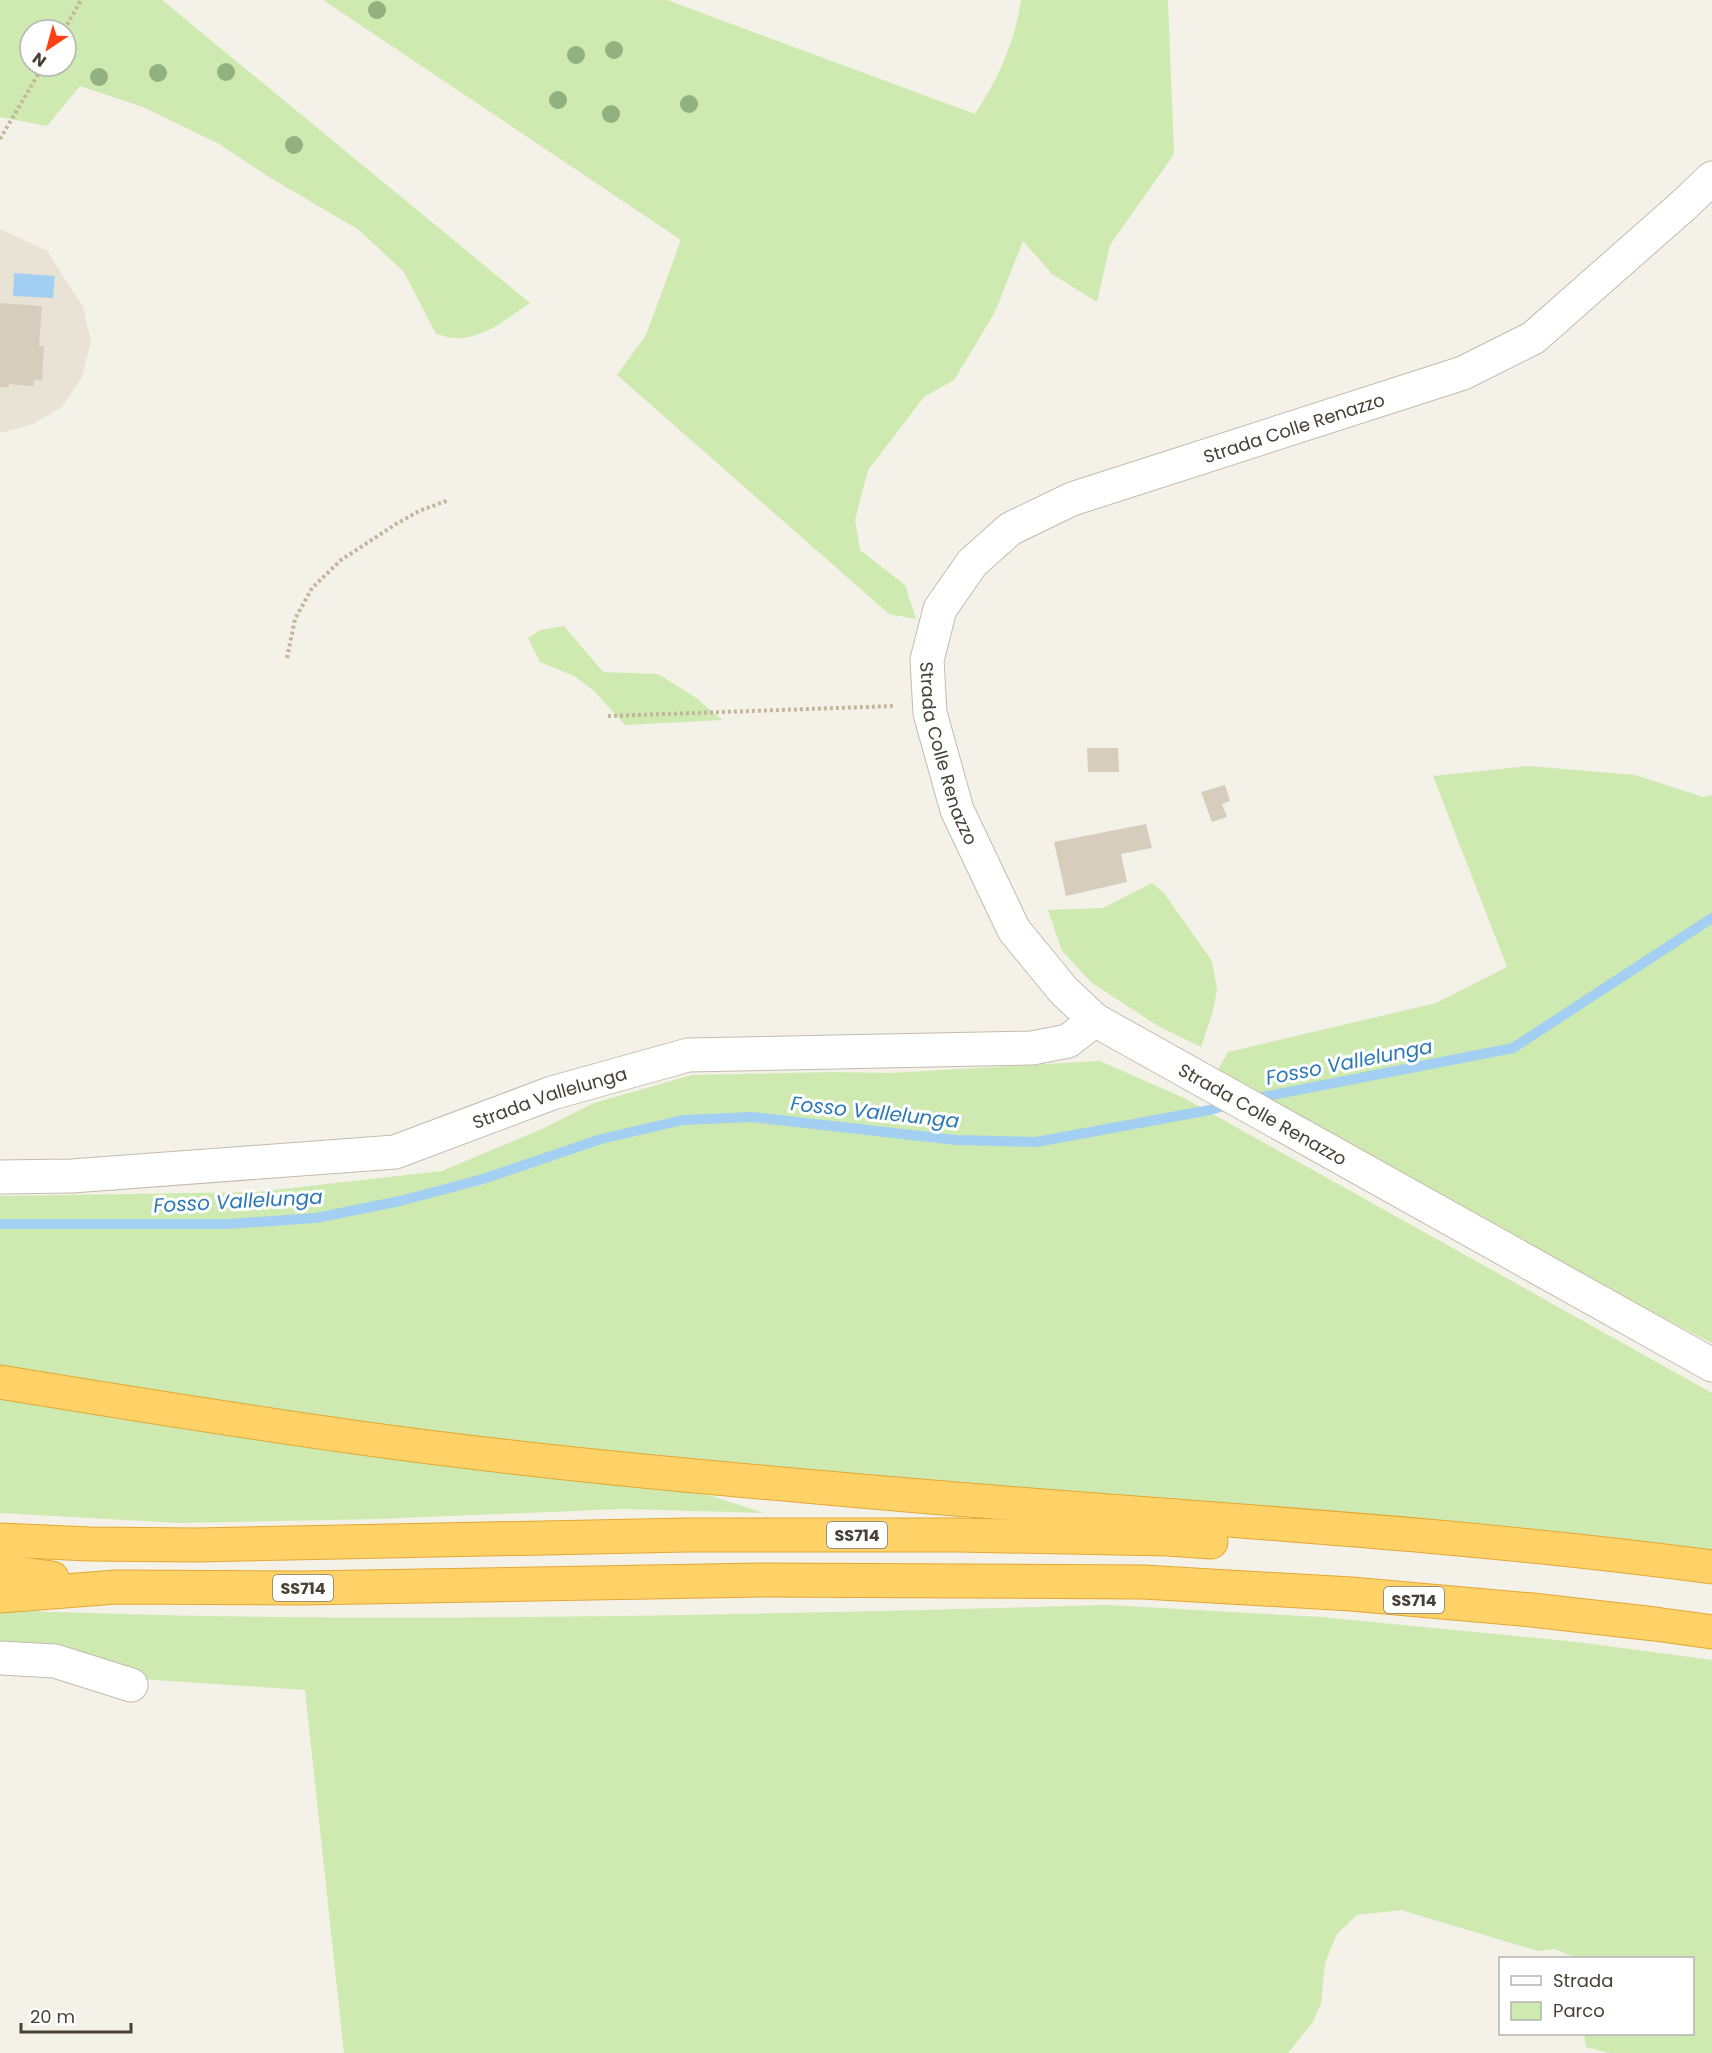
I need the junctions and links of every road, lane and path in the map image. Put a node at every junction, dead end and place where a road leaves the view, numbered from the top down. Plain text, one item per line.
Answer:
1 (81, 0) edge
2 (71, 18) edge
3 (36, 78) edge
4 (0, 139) edge
5 (1712, 178) edge
6 (449, 500) dead end
7 (287, 658) dead end
8 (930, 705) junction
9 (608, 717) dead end
10 (1095, 1020) junction
11 (0, 1177) edge
12 (1712, 1365) edge
13 (0, 1382) edge
14 (0, 1540) edge
15 (1712, 1567) edge
16 (0, 1570) edge
17 (116, 1587) junction
18 (1712, 1587) edge
19 (0, 1596) edge
20 (1712, 1632) edge
21 (0, 1658) edge
22 (131, 1684) dead end

1 - 2 path
3 - 4 path
5 - 8 street, Strada Colle Renazzo
6 - 7 path
8 - 9 path
8 - 10 street, Strada Colle Renazzo
10 - 11 street, Strada Vallelunga
10 - 12 street, Strada Colle Renazzo
13 - 15 highway
14 - 18 highway, SS714
16 - 17 highway, SS714
17 - 19 highway
17 - 20 highway, SS714
21 - 22 street

